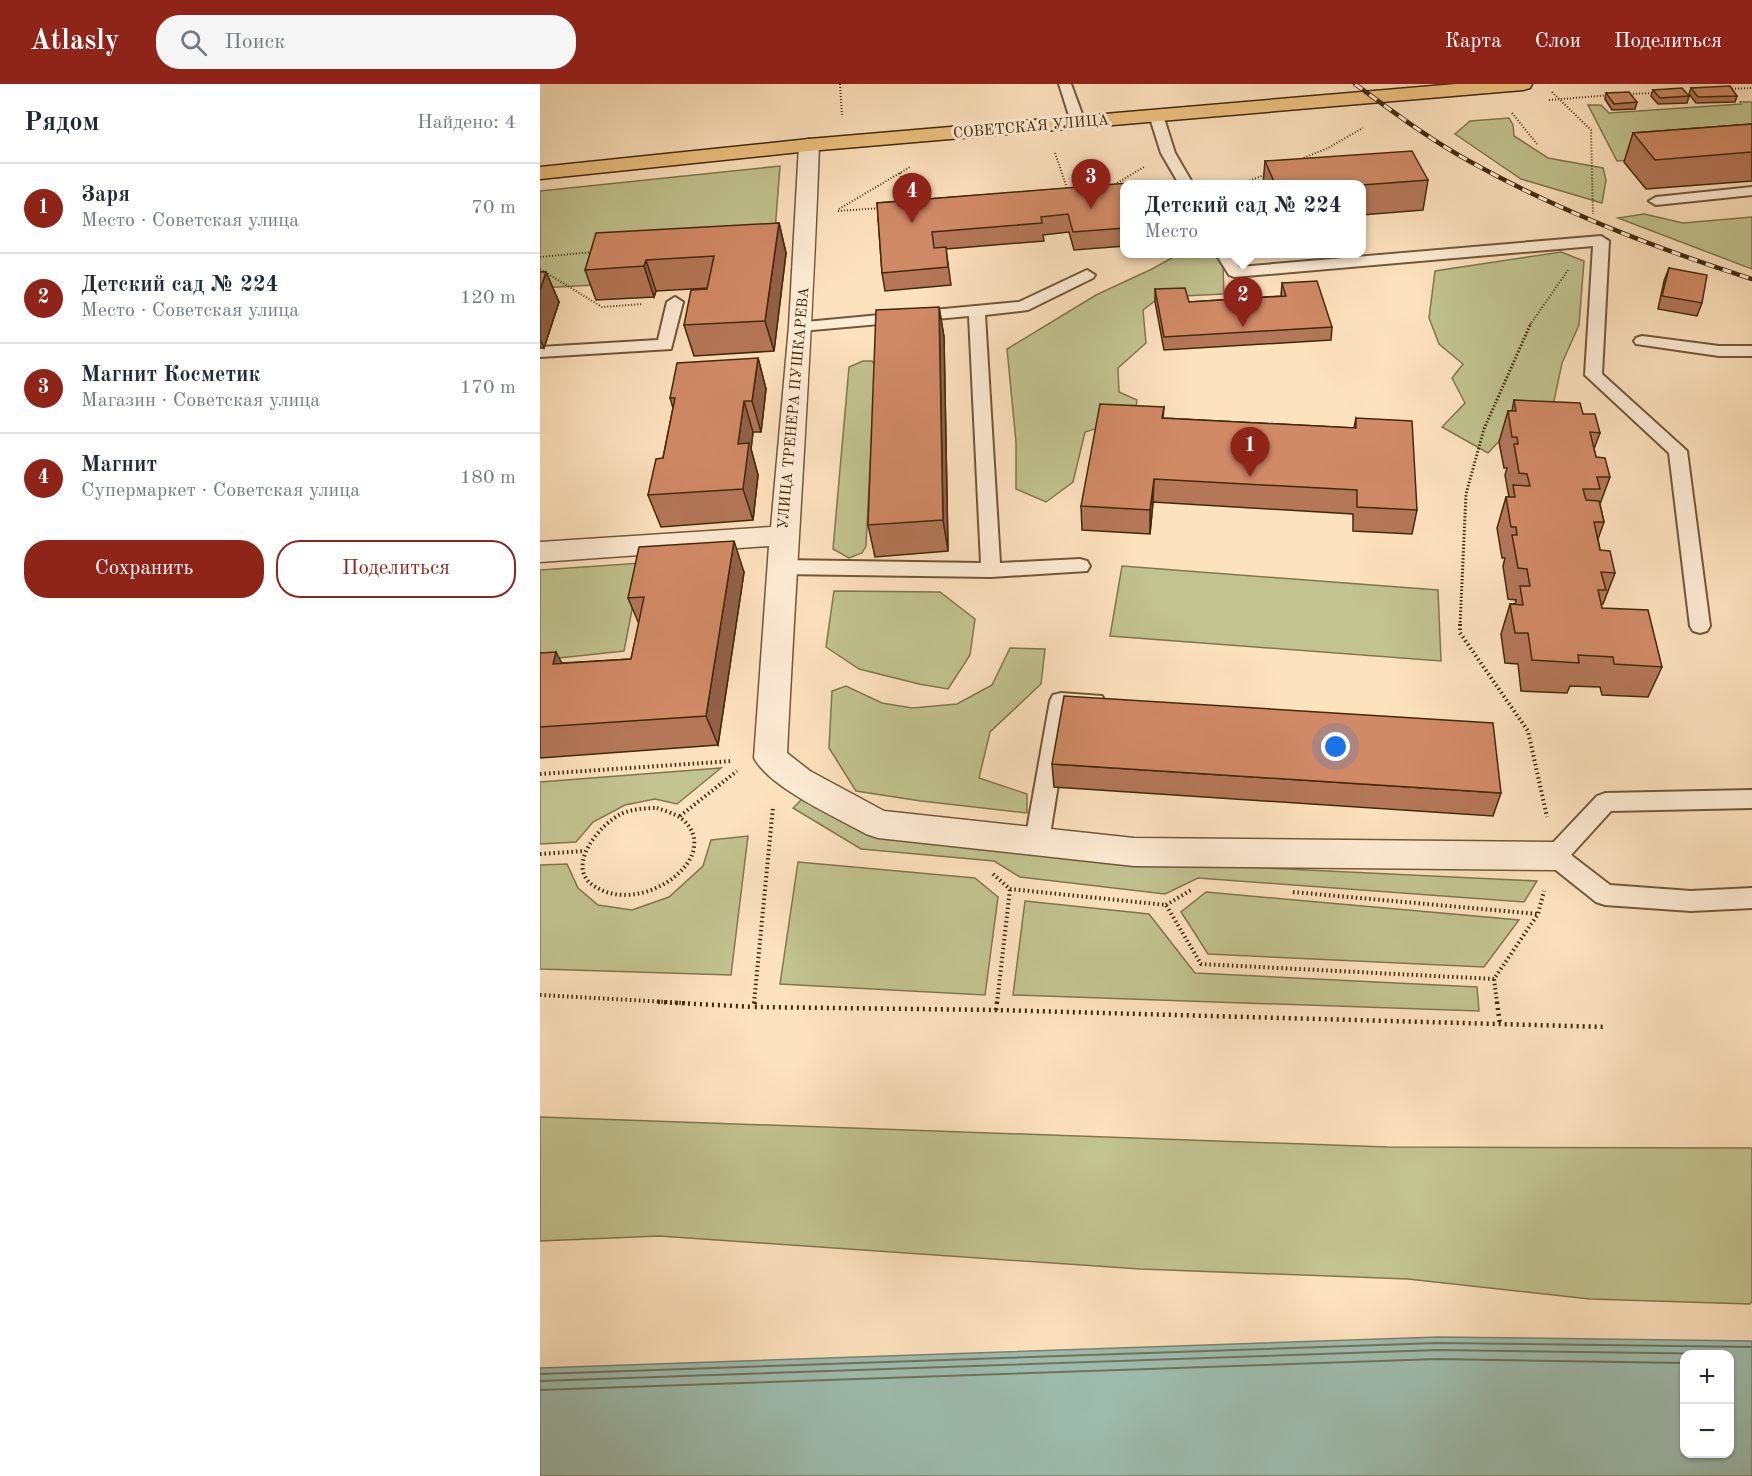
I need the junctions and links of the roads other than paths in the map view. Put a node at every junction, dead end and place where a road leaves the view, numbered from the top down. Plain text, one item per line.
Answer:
1 (1065, 84) edge
2 (1523, 84) edge
3 (1156, 115) junction
4 (1078, 122) junction
5 (808, 145) junction
6 (540, 173) edge
7 (1184, 180) edge
8 (1752, 191) edge
9 (1656, 201) edge
10 (1226, 258) edge
11 (1087, 275) dead end
12 (675, 302) edge
13 (977, 311) junction
14 (801, 326) junction
15 (1642, 341) dead end
16 (1752, 351) edge
17 (540, 352) edge
18 (782, 551) junction
19 (540, 552) edge
20 (1080, 566) dead end
21 (991, 570) junction
22 (1700, 626) dead end
23 (1120, 704) edge
24 (1752, 799) edge
25 (1037, 841) junction
26 (1555, 856) junction
27 (1752, 898) edge

1 - 4 lane
2 - 3 main road, СОВЕТСКАЯ УЛИЦА
3 - 4 main road, СОВЕТСКАЯ УЛИЦА
3 - 7 lane
4 - 5 main road, СОВЕТСКАЯ УЛИЦА
5 - 6 main road, СОВЕТСКАЯ УЛИЦА
5 - 14 street, УЛИЦА ТРЕНЕРА ПУШКАРЕВА
8 - 9 lane
10 - 22 lane
11 - 13 lane
12 - 17 lane
13 - 14 lane
13 - 21 lane
14 - 18 street, УЛИЦА ТРЕНЕРА ПУШКАРЕВА
15 - 16 lane
18 - 19 street, УЛИЦА ТРЕНЕРА ПУШКАРЕВА
18 - 21 lane
18 - 25 street
20 - 21 lane
23 - 25 lane
24 - 26 lane
25 - 26 street
26 - 27 lane

